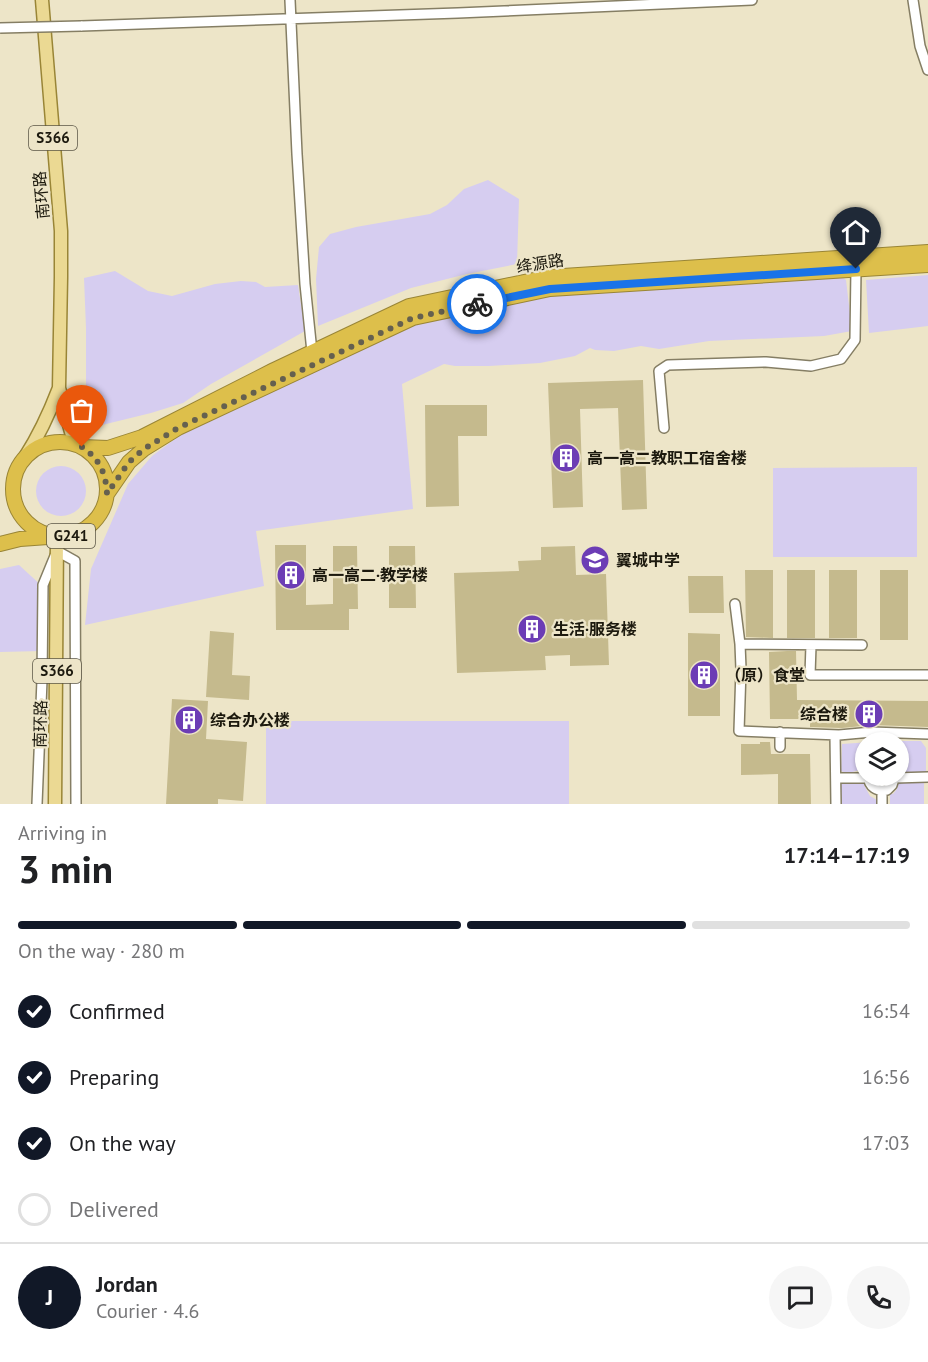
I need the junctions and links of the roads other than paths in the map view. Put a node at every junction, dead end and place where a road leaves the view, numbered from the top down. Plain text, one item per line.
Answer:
1 (42, 0) edge
2 (290, 0) edge
3 (752, 0) edge
4 (913, 0) edge
5 (728, 1) edge
6 (291, 18) junction
7 (0, 28) edge
8 (928, 70) edge
9 (928, 252) edge
10 (928, 265) edge
11 (856, 269) junction
12 (312, 352) junction
13 (58, 388) junction
14 (664, 428) dead end
15 (82, 447) junction
16 (21, 463) junction
17 (107, 494) junction
18 (0, 500) edge
19 (0, 544) edge
20 (57, 544) junction
21 (735, 604) dead end
22 (741, 644) junction
23 (811, 645) junction
24 (862, 645) dead end
25 (928, 675) edge
26 (780, 732) junction
27 (928, 734) edge
28 (835, 735) junction
29 (855, 736) edge
30 (909, 736) edge
31 (780, 747) dead end
32 (909, 776) edge
33 (855, 777) edge
34 (928, 777) edge
35 (836, 778) junction
36 (872, 786) edge
37 (889, 786) edge
38 (882, 790) junction
39 (37, 804) edge
40 (55, 804) edge
41 (76, 804) edge
42 (836, 804) edge
43 (882, 804) edge

1 - 13 main road, 南环路 / S366
2 - 6 street
3 - 5 street
4 - 8 street
5 - 6 street
6 - 7 street, bridge
6 - 12 street
9 - 12 highway, 绛源路
10 - 11 highway, 绛源路 / G241
11 - 14 street
11 - 17 highway, 绛源路 / G241
12 - 15 highway, 绛源路
13 - 15 main road, 南环路 / S366
13 - 16 main road, 南环路
15 - 16 highway
15 - 17 highway
16 - 18 highway
16 - 20 highway, G241
17 - 20 highway, G241
19 - 20 highway, G241
20 - 39 street
20 - 40 main road, 南环路 / S366
20 - 41 street
21 - 22 street
22 - 23 street
22 - 26 street
23 - 24 street
23 - 25 street
26 - 28 street
26 - 31 street
27 - 30 street
28 - 29 street
28 - 35 street
32 - 34 street
33 - 35 street
35 - 42 street
36 - 38 street
37 - 38 street
38 - 43 street

